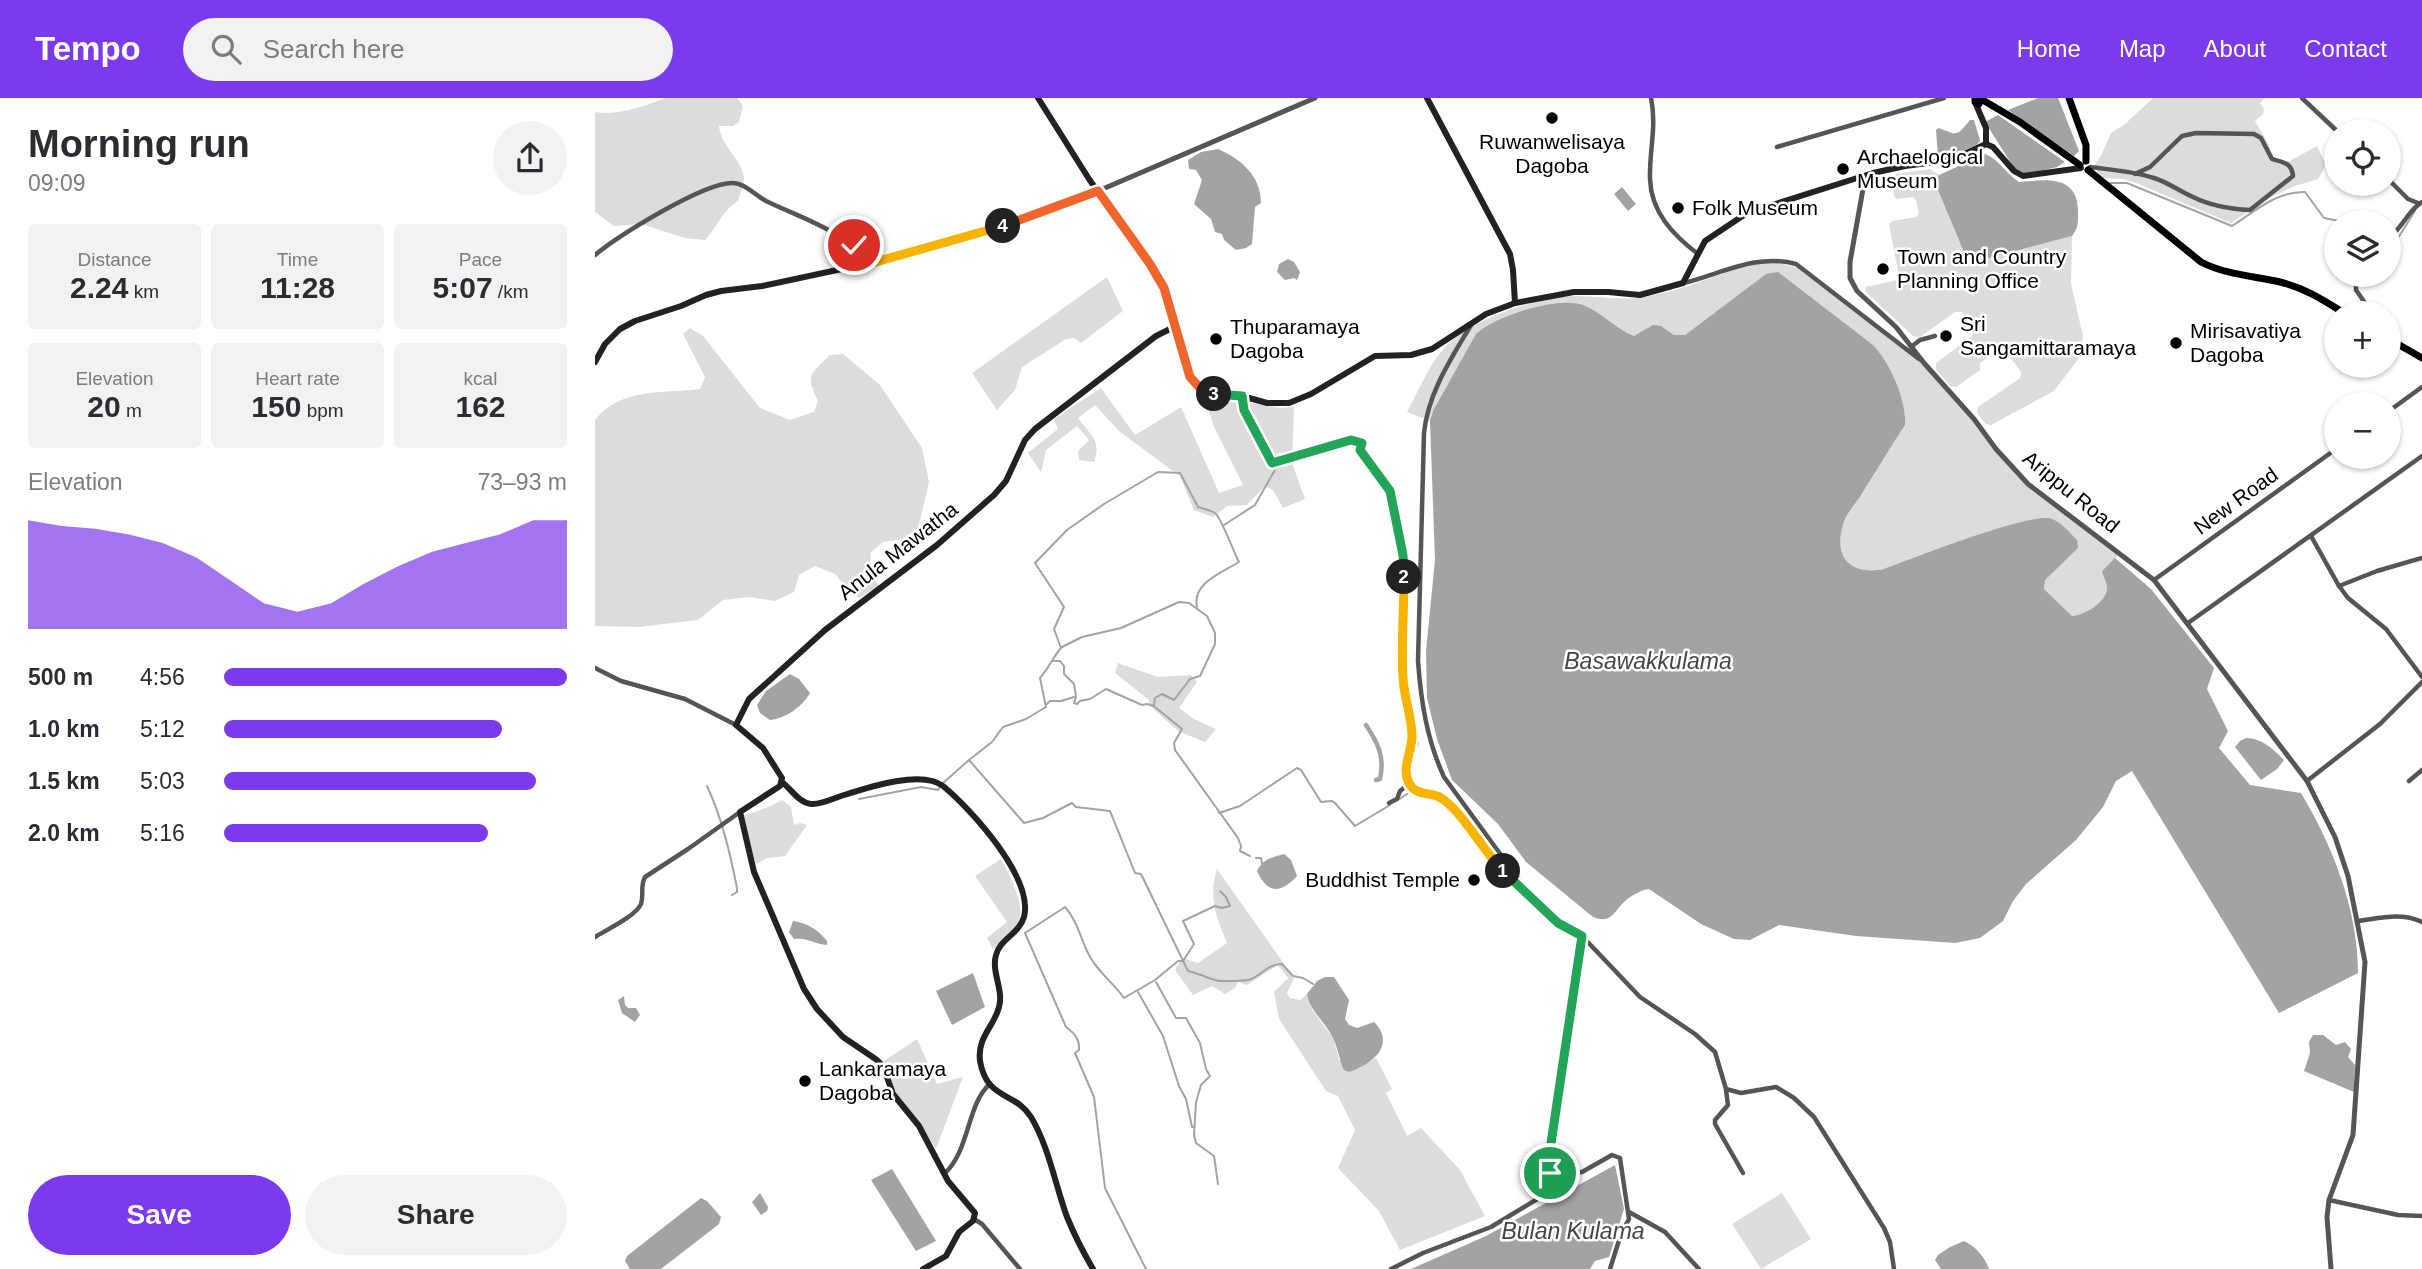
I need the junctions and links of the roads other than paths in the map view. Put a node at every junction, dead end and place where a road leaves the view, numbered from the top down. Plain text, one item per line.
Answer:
1 (1038, 98) edge
2 (1315, 98) edge
3 (1427, 98) edge
4 (1651, 98) edge
5 (1944, 98) edge
6 (2069, 98) edge
7 (2302, 98) edge
8 (1978, 101) edge
9 (2324, 119) edge
10 (1986, 144) junction
11 (1777, 147) dead end
12 (2085, 166) junction
13 (2135, 174) junction
14 (1861, 176) junction
15 (1098, 191) junction
16 (2401, 191) edge
17 (2420, 203) edge
18 (2401, 226) edge
19 (1698, 254) junction
20 (595, 255) edge
21 (872, 263) junction
22 (1683, 283) junction
23 (2325, 301) edge
24 (1515, 303) junction
25 (1474, 321) junction
26 (1176, 326) junction
27 (1935, 336) dead end
28 (2401, 346) edge
29 (1911, 347) junction
30 (2422, 358) edge
31 (595, 362) edge
32 (1924, 363) junction
33 (2422, 387) edge
34 (1242, 396) junction
35 (2401, 402) edge
36 (2422, 456) edge
37 (2324, 458) edge
38 (2311, 536) junction
39 (2422, 558) edge
40 (2154, 580) junction
41 (2339, 586) junction
42 (2188, 623) junction
43 (595, 668) edge
44 (2422, 680) edge
45 (736, 725) junction
46 (2422, 770) edge
47 (2409, 780) dead end
48 (2307, 781) junction
49 (782, 782) junction
50 (1409, 784) junction
51 (1389, 803) dead end
52 (740, 812) junction
53 (1528, 892) junction
54 (2358, 921) junction
55 (2422, 922) edge
56 (1582, 936) junction
57 (595, 937) edge
58 (990, 1084) junction
59 (1726, 1089) junction
60 (1743, 1173) dead end
61 (944, 1174) junction
62 (1548, 1178) junction
63 (2329, 1200) junction
64 (1628, 1211) junction
65 (2422, 1216) edge
66 (974, 1219) junction
67 (923, 1269) edge
68 (1020, 1269) edge
69 (1093, 1269) edge
70 (1391, 1269) edge
71 (1610, 1269) edge
72 (1699, 1269) edge
73 (1894, 1269) edge
74 (2330, 1269) edge

1 - 15 main road
2 - 15 street
3 - 24 main road
4 - 19 street
5 - 11 street
6 - 12 main road
7 - 9 street
8 - 10 main road
8 - 12 main road
10 - 12 main road
10 - 14 main road
12 - 13 street
12 - 23 main road
13 - 13 street
14 - 19 main road
14 - 29 street, Arippu Road
15 - 21 main road
15 - 26 main road
16 - 17 street
17 - 18 street
19 - 22 main road
20 - 21 street
21 - 31 main road
22 - 24 main road
22 - 32 street
24 - 25 main road
25 - 34 main road
25 - 53 street
26 - 34 main road
26 - 45 main road, Anula Mawatha
27 - 29 street
28 - 30 main road
29 - 32 street, Arippu Road
32 - 40 street, Arippu Road
33 - 35 street
34 - 50 street
36 - 38 street
37 - 40 street, New Road
38 - 41 street
38 - 42 street
39 - 41 street
40 - 42 street, Arippu Road
41 - 44 street
42 - 48 street, Arippu Road
43 - 45 street
44 - 48 street
45 - 49 main road
46 - 47 street
48 - 54 street, Arippu Road
49 - 52 main road
49 - 58 main road
50 - 51 street
50 - 53 street
52 - 57 street
52 - 61 main road
53 - 56 street
54 - 55 street
54 - 63 street, Arippu Road
56 - 59 street
56 - 62 street
58 - 61 street
58 - 69 main road
59 - 60 street
59 - 73 street
61 - 66 main road
62 - 64 street
62 - 70 street
63 - 65 street
63 - 74 street, Arippu Road
64 - 71 street
64 - 72 street
66 - 67 main road
66 - 68 street

